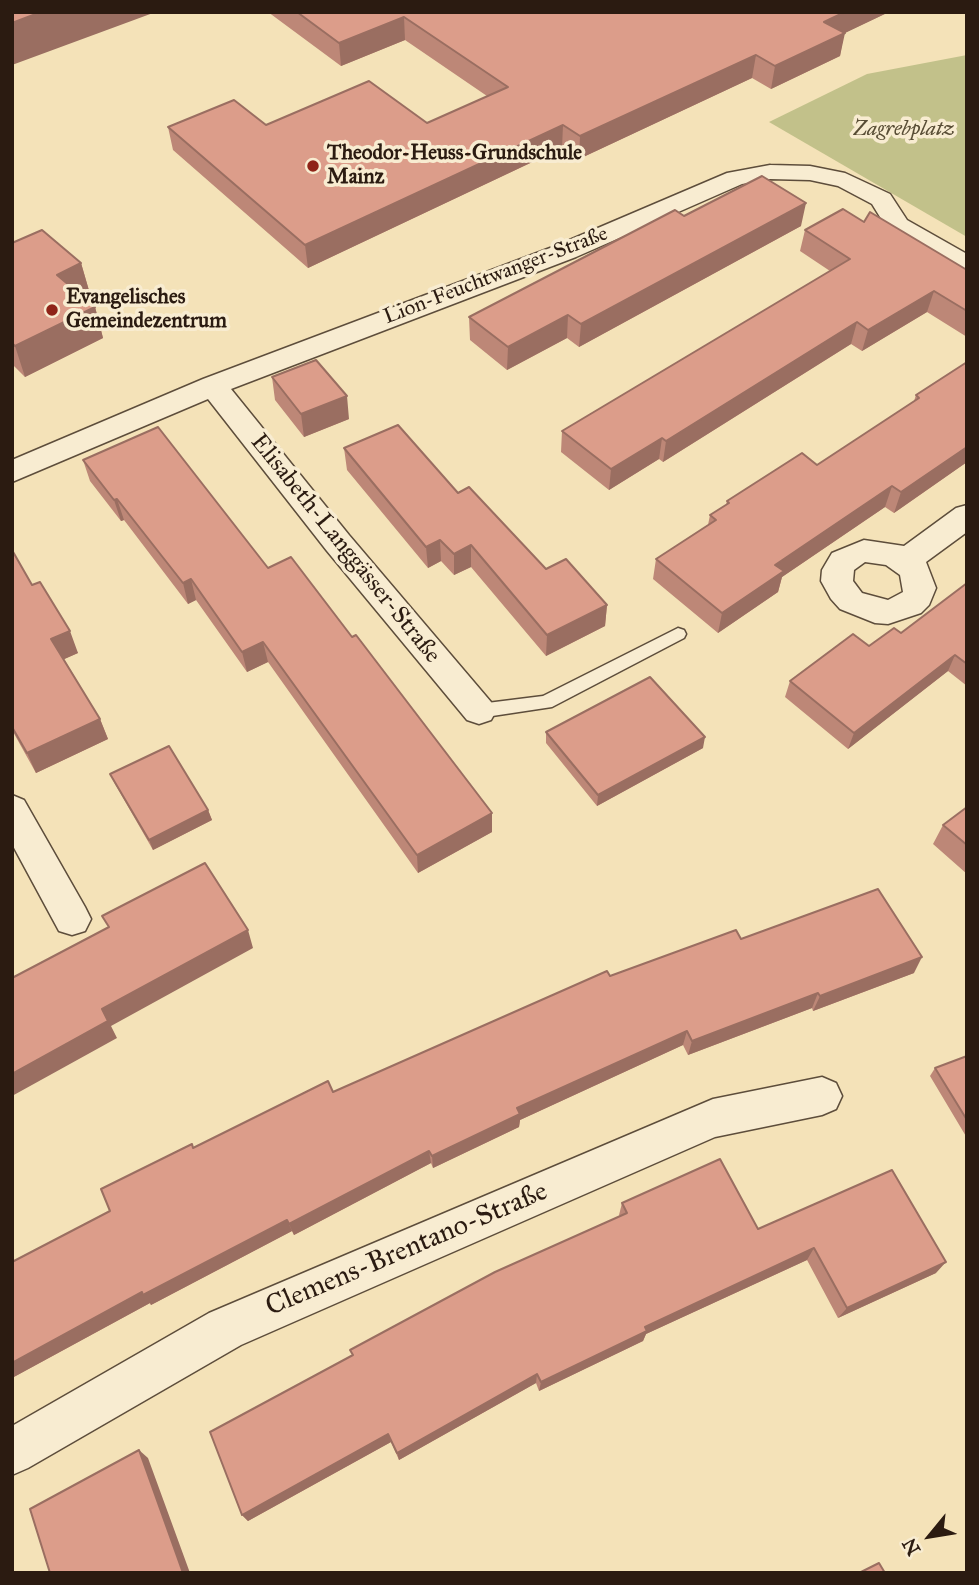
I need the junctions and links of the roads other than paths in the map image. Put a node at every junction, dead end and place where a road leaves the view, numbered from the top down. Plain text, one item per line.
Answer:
1 (967, 265) edge
2 (213, 386) junction
3 (12, 472) edge
4 (967, 516) edge
5 (905, 561) dead end
6 (678, 635) dead end
7 (479, 711) joint
8 (12, 810) edge
9 (72, 919) dead end
10 (822, 1096) dead end
11 (12, 1452) edge

1 - 2 street, Lion-Feuchtwanger-Straße
2 - 3 street, Lion-Feuchtwanger-Straße
2 - 7 street, Elisabeth-Langgässer-Straße
4 - 5 street
6 - 7 lane
8 - 9 street
10 - 11 street, Clemens-Brentano-Straße

